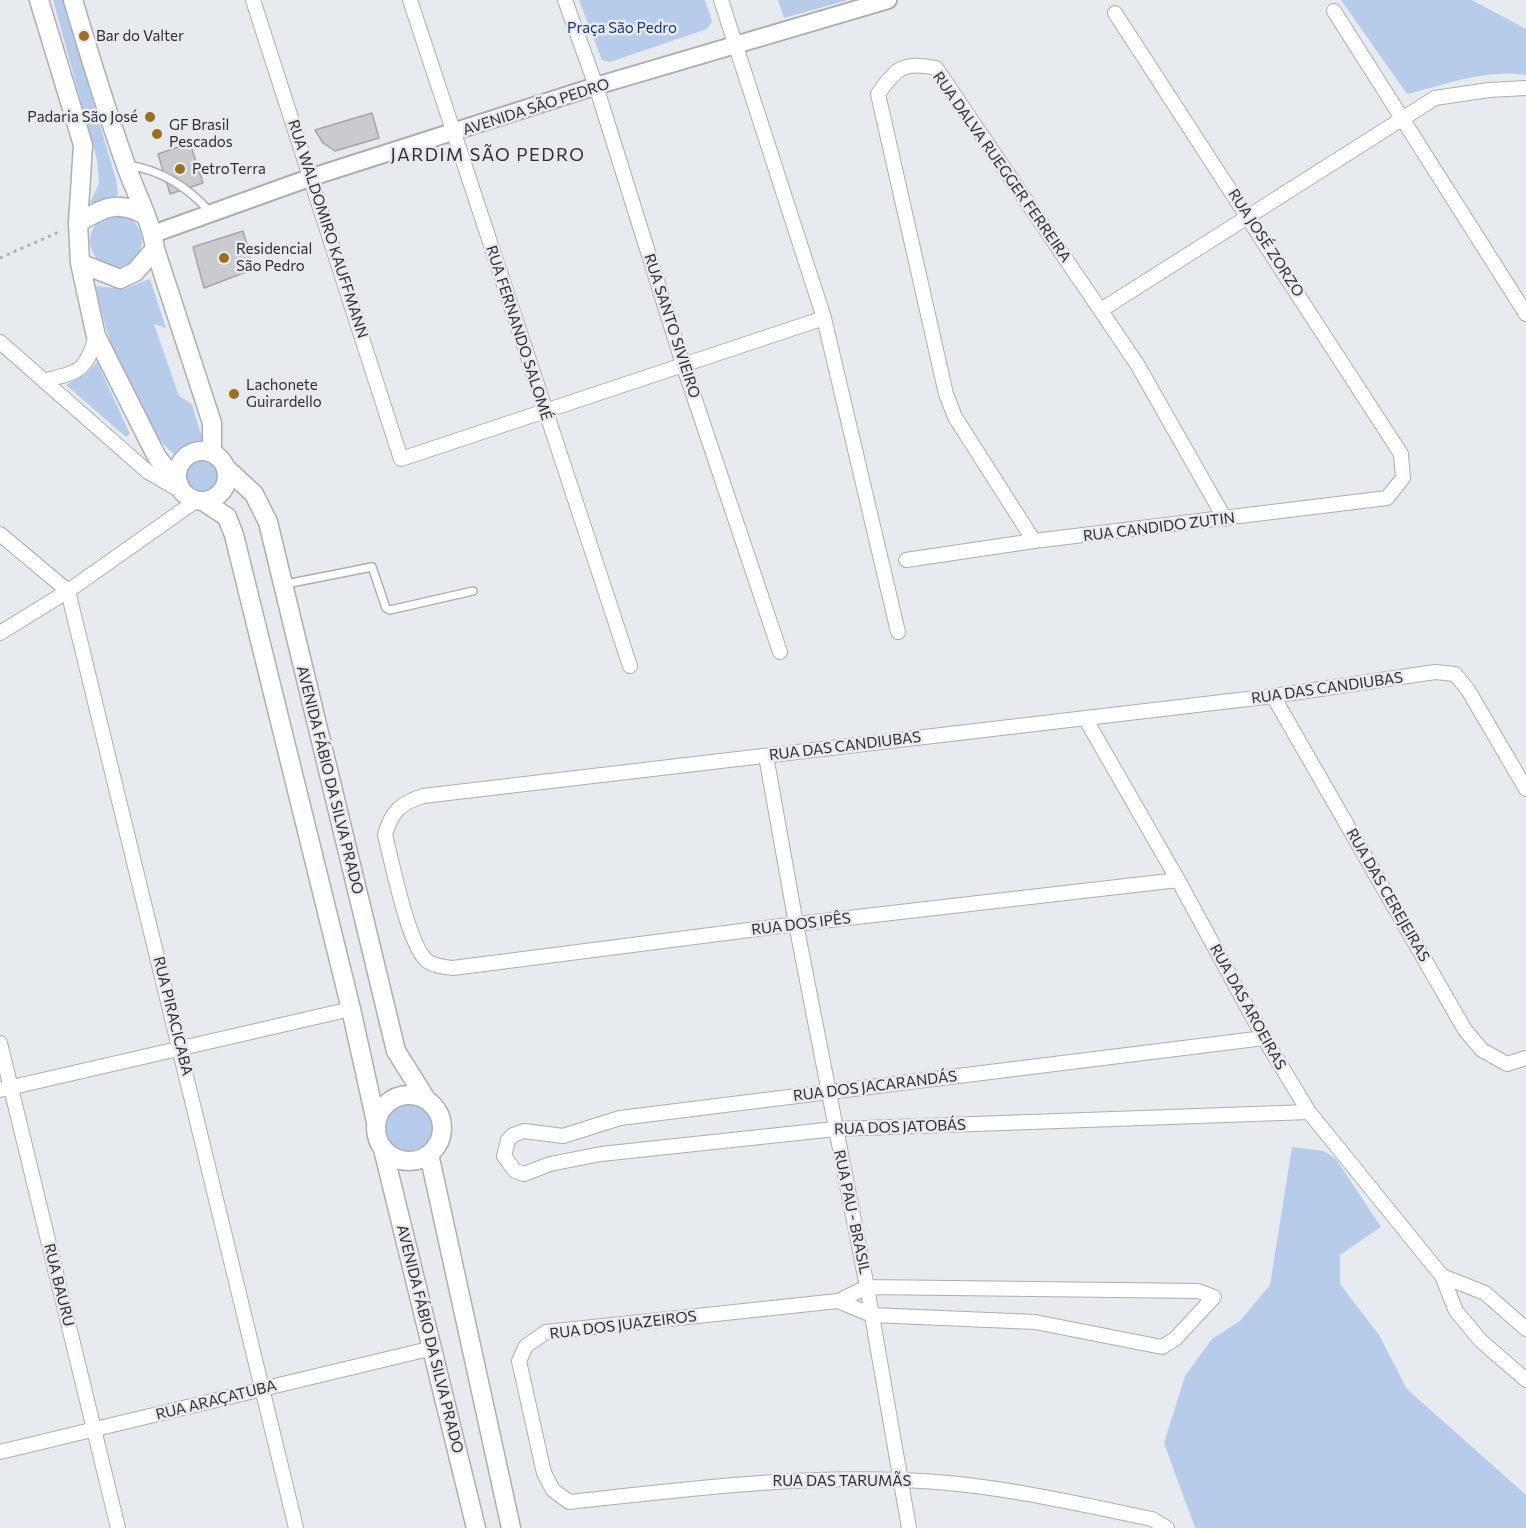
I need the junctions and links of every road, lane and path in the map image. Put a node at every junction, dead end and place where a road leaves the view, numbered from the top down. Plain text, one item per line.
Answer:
1 (39, 0) edge
2 (73, 0) edge
3 (253, 0) edge
4 (410, 0) edge
5 (565, 0) edge
6 (722, 0) edge
7 (888, 0) edge
8 (1334, 11) dead end
9 (1115, 13) dead end
10 (737, 44) junction
11 (596, 86) junction
12 (1526, 88) edge
13 (1402, 120) junction
14 (453, 134) junction
15 (126, 164) junction
16 (312, 177) junction
17 (211, 213) junction
18 (143, 214) junction
19 (1250, 217) junction
20 (78, 223) junction
21 (154, 242) junction
22 (0, 258) edge
23 (80, 263) junction
24 (1101, 310) junction
25 (1526, 314) edge
26 (824, 318) junction
27 (96, 336) junction
28 (0, 342) edge
29 (683, 364) junction
30 (45, 380) junction
31 (544, 411) junction
32 (212, 453) junction
33 (226, 468) junction
34 (1403, 478) joint
35 (191, 495) junction
36 (1226, 519) junction
37 (0, 534) edge
38 (1034, 541) junction
39 (906, 560) dead end
40 (283, 585) junction
41 (68, 591) junction
42 (472, 591) dead end
43 (898, 632) dead end
44 (0, 633) edge
45 (780, 652) dead end
46 (630, 666) dead end
47 (1273, 696) junction
48 (1085, 718) junction
49 (766, 756) junction
50 (1526, 789) edge
51 (1178, 880) junction
52 (796, 924) junction
53 (426, 960) joint
54 (351, 1010) junction
55 (1264, 1038) junction
56 (0, 1043) edge
57 (181, 1047) junction
58 (1526, 1058) edge
59 (5, 1089) edge
60 (828, 1091) junction
61 (426, 1099) junction
62 (1309, 1113) junction
63 (376, 1122) junction
64 (835, 1129) junction
65 (383, 1149) junction
66 (429, 1154) junction
67 (504, 1156) joint
68 (1442, 1276) junction
69 (867, 1287) junction
70 (838, 1301) junction
71 (872, 1315) junction
72 (1526, 1329) edge
73 (433, 1348) junction
74 (1526, 1380) edge
75 (262, 1389) junction
76 (95, 1429) junction
77 (0, 1452) edge
78 (902, 1480) junction
79 (553, 1490) joint
80 (118, 1528) edge
81 (296, 1528) edge
82 (476, 1528) edge
83 (511, 1528) edge
84 (909, 1528) edge
85 (1167, 1528) edge

1 - 20 main road
2 - 15 main road
3 - 16 street, RUA WALDOMIRO KAUFFMANN
4 - 14 street, RUA FERNANDO SALOMÉ
5 - 11 street, RUA SANTO SIVIEIRO
6 - 10 street
7 - 10 street, AVENIDA SÃO PEDRO
8 - 13 street
9 - 19 street, RUA JOSÉ ZORZO
10 - 11 street, AVENIDA SÃO PEDRO
10 - 26 street
11 - 14 street, AVENIDA SÃO PEDRO
11 - 29 street, RUA SANTO SIVIEIRO
12 - 13 street
13 - 19 street
13 - 25 street
14 - 16 street, AVENIDA SÃO PEDRO
14 - 31 street, RUA FERNANDO SALOMÉ
15 - 17 lane
15 - 18 main road
16 - 17 street, AVENIDA SÃO PEDRO
16 - 31 street, RUA WALDOMIRO KAUFFMANN
17 - 21 street, AVENIDA SÃO PEDRO
18 - 20 main road
18 - 21 main road
19 - 24 street
19 - 34 street, RUA JOSÉ ZORZO
20 - 22 path
20 - 23 main road
21 - 23 main road
21 - 32 main road
23 - 27 main road
24 - 36 street, RUA DALVA RUEGGER FERREIRA
24 - 38 street, RUA DALVA RUEGGER FERREIRA
26 - 29 street
26 - 43 street
27 - 30 street
27 - 35 main road
28 - 30 street
29 - 31 street
29 - 45 street, RUA SANTO SIVIEIRO
30 - 35 street
31 - 46 street, RUA FERNANDO SALOMÉ
32 - 33 main road
32 - 35 main road
33 - 35 main road
33 - 40 main road, AVENIDA FÁBIO DA SILVA PRADO
34 - 36 street, RUA CANDIDO ZUTIN
35 - 41 street
35 - 54 main road
36 - 38 street, RUA CANDIDO ZUTIN
37 - 41 street
38 - 39 street, RUA CANDIDO ZUTIN
40 - 42 lane
40 - 61 main road, AVENIDA FÁBIO DA SILVA PRADO
41 - 44 street
41 - 57 street, RUA PIRACICABA
47 - 48 street, RUA DAS CANDIUBAS
47 - 50 street, RUA DAS CANDIUBAS
47 - 58 street, RUA DAS CEREJEIRAS
48 - 49 street, RUA DAS CANDIUBAS
48 - 51 street, RUA DAS AROEIRAS
49 - 52 street, RUA PAU - BRASIL
49 - 53 street, RUA DAS CANDIUBAS
51 - 52 street, RUA DOS IPÊS
51 - 55 street, RUA DAS AROEIRAS
52 - 53 street, RUA DOS IPÊS
52 - 60 street, RUA PAU - BRASIL
54 - 57 street
54 - 63 main road
55 - 60 street, RUA DOS JACARANDÁS
55 - 62 street, RUA DAS AROEIRAS
56 - 59 street, RUA BAURU
57 - 59 street
57 - 75 street, RUA PIRACICABA
59 - 76 street, RUA BAURU
60 - 64 street, RUA PAU - BRASIL
60 - 67 street, RUA DOS JACARANDÁS
61 - 63 main road
61 - 66 main road
62 - 64 street, RUA DOS JATOBÁS
62 - 68 street, RUA DAS AROEIRAS
63 - 65 main road
64 - 67 street, RUA DOS JATOBÁS
64 - 69 street, RUA PAU - BRASIL
65 - 66 main road
65 - 73 main road, AVENIDA FÁBIO DA SILVA PRADO
66 - 83 main road
68 - 72 street, RUA DAS AROEIRAS
68 - 74 street, RUA DAS AROEIRAS
69 - 70 street, RUA DOS JUAZEIROS
69 - 71 street, RUA PAU - BRASIL
69 - 71 street, RUA DOS JUAZEIROS
70 - 71 street, RUA DOS JUAZEIROS
70 - 79 street, RUA DOS JUAZEIROS
71 - 78 street, RUA PAU - BRASIL
73 - 75 street, RUA ARAÇATUBA
73 - 82 main road, AVENIDA FÁBIO DA SILVA PRADO
75 - 76 street, RUA ARAÇATUBA
75 - 81 street, RUA PIRACICABA
76 - 77 street, RUA ARAÇATUBA
76 - 80 street, RUA BAURU
78 - 79 street, RUA DAS TARUMÃS
78 - 84 street, RUA PAU - BRASIL
78 - 85 street, RUA DAS TARUMÃS

